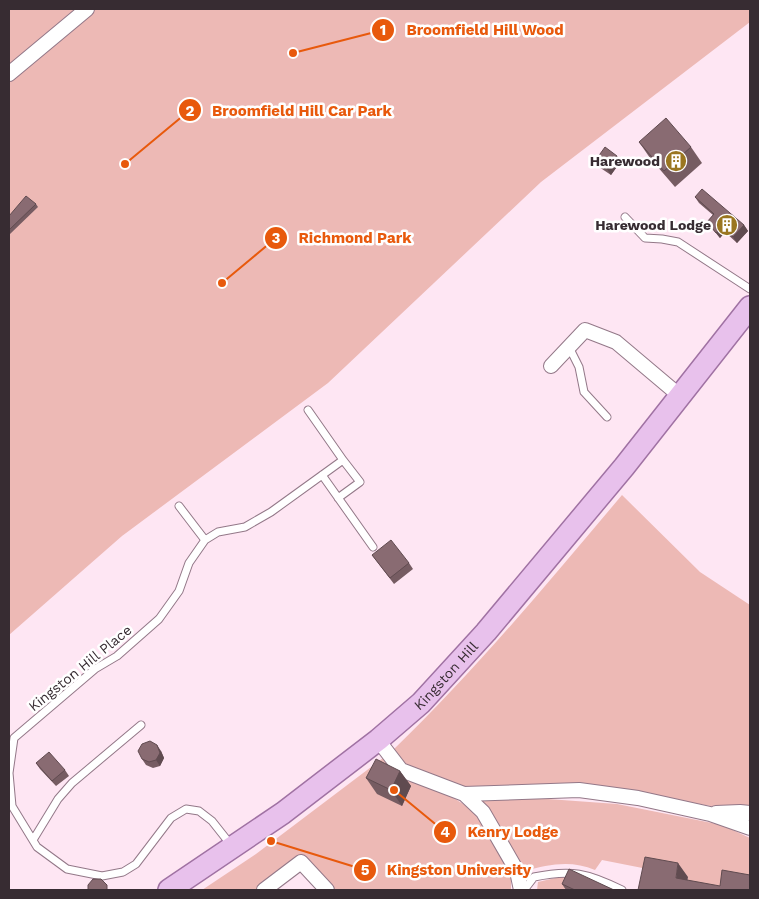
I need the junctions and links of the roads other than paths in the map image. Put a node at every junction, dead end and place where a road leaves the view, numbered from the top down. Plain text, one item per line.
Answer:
1 (87, 9) edge
2 (9, 74) edge
3 (625, 217) dead end
4 (750, 289) edge
5 (750, 307) edge
6 (569, 347) junction
7 (551, 366) dead end
8 (675, 401) junction
9 (308, 410) dead end
10 (607, 417) dead end
11 (343, 460) junction
12 (322, 476) junction
13 (338, 498) junction
14 (180, 506) dead end
15 (206, 540) junction
16 (373, 547) dead end
17 (141, 726) dead end
18 (378, 740) junction
19 (464, 794) junction
20 (710, 814) junction
21 (750, 814) edge
22 (750, 828) edge
23 (33, 840) junction
24 (233, 848) junction
25 (182, 887) edge
26 (264, 890) edge
27 (327, 890) edge
28 (522, 890) edge
29 (622, 890) edge

1 - 2 street
3 - 4 lane
5 - 8 main road, Kingston Hill
6 - 7 street
6 - 8 street
6 - 10 lane
8 - 18 main road, Kingston Hill
9 - 11 lane
11 - 12 lane
11 - 13 lane
12 - 13 lane
12 - 15 lane
13 - 16 lane
14 - 15 lane
15 - 23 lane, Kingston Hill Place
17 - 23 lane
18 - 19 street
18 - 24 main road, Kingston Hill
19 - 20 street
19 - 28 street
20 - 21 street
20 - 22 street
23 - 24 lane, Kingston Hill Place
24 - 25 main road, Kingston Hill
26 - 27 street
28 - 29 lane

